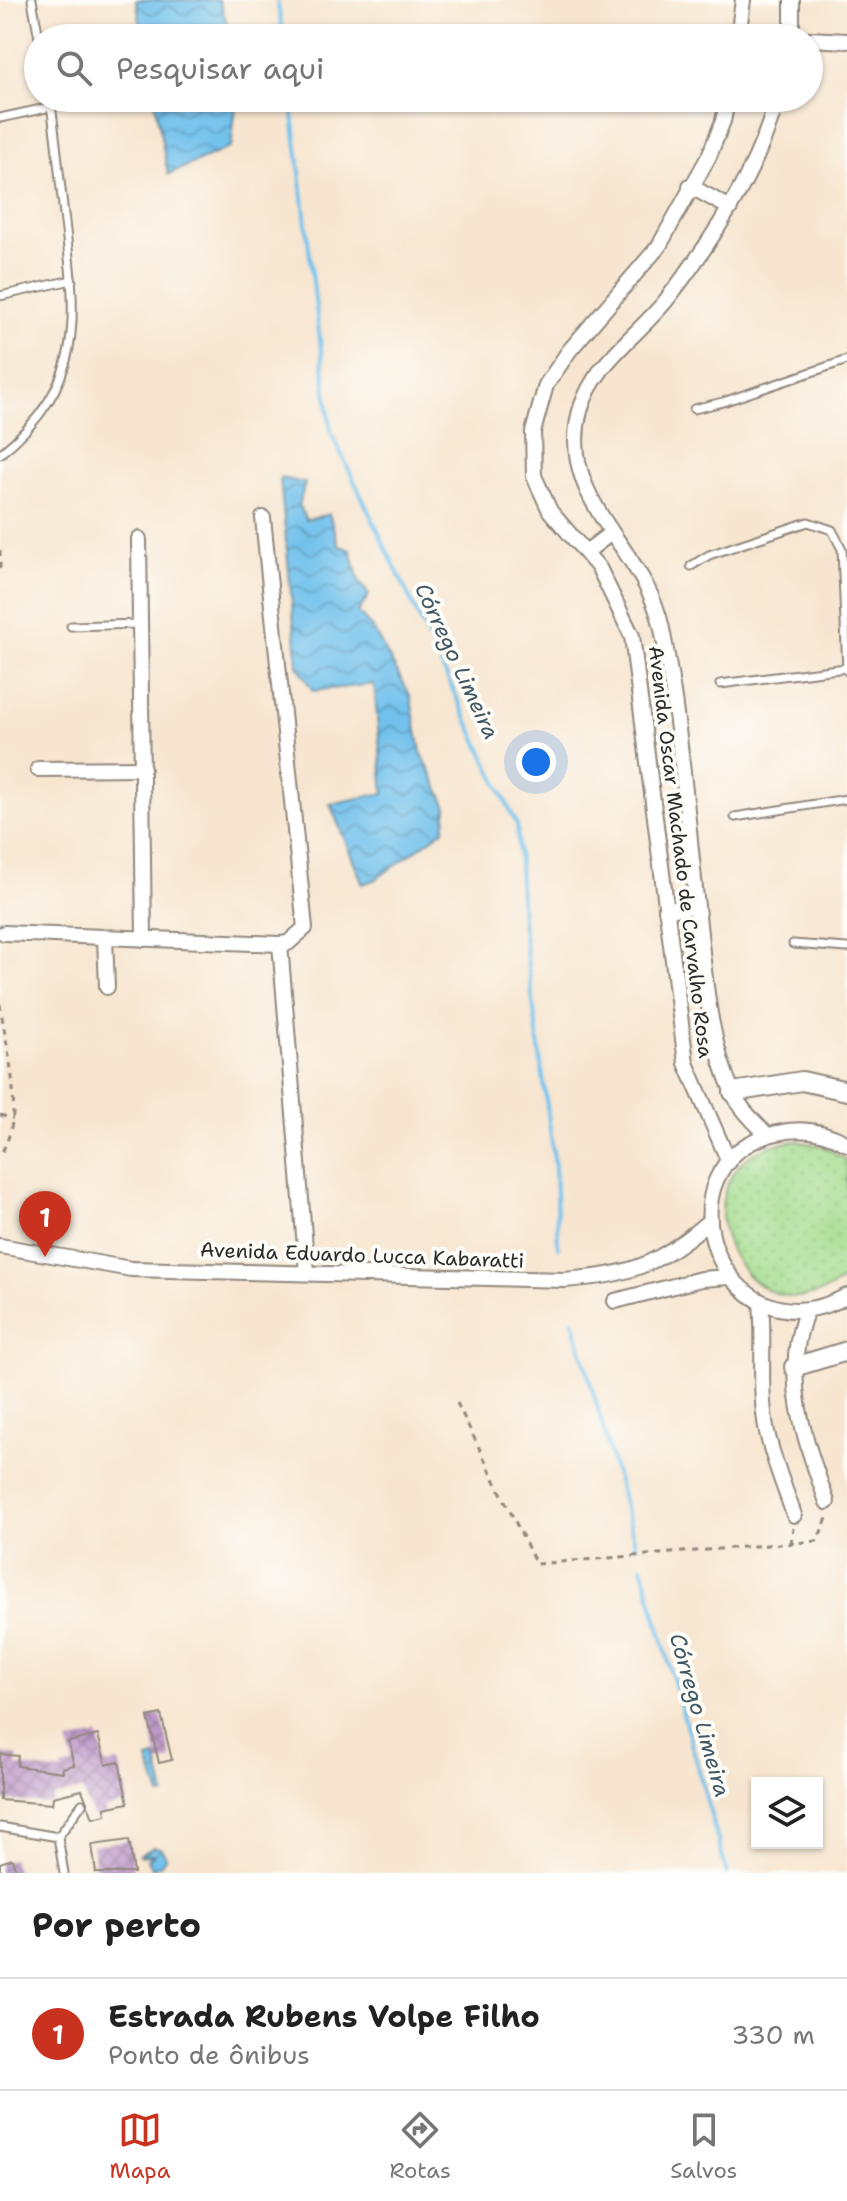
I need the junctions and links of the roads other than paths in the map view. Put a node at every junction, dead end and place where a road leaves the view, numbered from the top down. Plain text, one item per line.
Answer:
1 (32, 0) edge
2 (743, 0) edge
3 (792, 0) edge
4 (36, 24) edge
5 (740, 24) edge
6 (792, 24) edge
7 (823, 40) edge
8 (847, 41) edge
9 (28, 112) edge
10 (52, 112) edge
11 (725, 112) edge
12 (774, 112) edge
13 (0, 118) edge
14 (690, 186) junction
15 (730, 208) junction
16 (72, 280) junction
17 (0, 296) edge
18 (847, 360) edge
19 (694, 409) dead end
20 (0, 454) edge
21 (263, 518) dead end
22 (611, 533) junction
23 (139, 539) dead end
24 (586, 552) junction
25 (691, 566) dead end
26 (142, 624) junction
27 (71, 626) dead end
28 (847, 669) edge
29 (720, 684) dead end
30 (143, 768) junction
31 (38, 769) dead end
32 (847, 799) edge
33 (735, 817) dead end
34 (697, 906) junction
35 (666, 910) junction
36 (4, 933) dead end
37 (105, 938) junction
38 (144, 939) junction
39 (280, 944) junction
40 (793, 944) dead end
41 (847, 948) edge
42 (107, 987) dead end
43 (847, 1091) edge
44 (733, 1092) junction
45 (767, 1135) junction
46 (847, 1144) edge
47 (729, 1162) junction
48 (709, 1221) junction
49 (0, 1246) edge
50 (307, 1272) junction
51 (729, 1277) junction
52 (847, 1296) edge
53 (615, 1301) dead end
54 (761, 1302) junction
55 (807, 1310) junction
56 (847, 1351) edge
57 (794, 1367) junction
58 (827, 1502) road end
59 (794, 1515) dead end
60 (82, 1804) dead end
61 (0, 1827) edge
62 (58, 1837) junction
63 (64, 1873) edge

1 - 4 lane
2 - 5 street
3 - 6 street
7 - 8 street
9 - 13 lane
10 - 16 lane
11 - 14 street, Avenida Oscar Machado de Carvalho Rosa
12 - 15 street, Avenida Oscar Machado de Carvalho Rosa
14 - 15 street
14 - 24 street, Avenida Oscar Machado de Carvalho Rosa
15 - 22 street, Avenida Oscar Machado de Carvalho Rosa
16 - 17 lane
16 - 20 lane
18 - 19 lane
21 - 39 street
22 - 24 street
22 - 34 street, Avenida Oscar Machado de Carvalho Rosa
23 - 26 street
24 - 35 street, Avenida Oscar Machado de Carvalho Rosa
25 - 28 lane
26 - 27 lane
26 - 30 street
28 - 29 lane
30 - 31 street
30 - 38 street
32 - 33 lane
34 - 35 street
34 - 44 street, Avenida Oscar Machado de Carvalho Rosa
35 - 47 street, Avenida Oscar Machado de Carvalho Rosa
36 - 37 street
37 - 38 street
37 - 42 street
38 - 39 street
39 - 50 street
40 - 41 lane
43 - 44 street
44 - 45 street, Avenida Oscar Machado de Carvalho Rosa
45 - 46 street
45 - 47 street
47 - 48 street
48 - 50 street, Avenida Eduardo Lucca Kabaratti
48 - 51 street
49 - 50 street, Avenida Eduardo Lucca Kabaratti
51 - 53 street
51 - 54 street
52 - 55 street
54 - 55 street
54 - 59 street
55 - 57 street
56 - 57 street
57 - 58 street
60 - 62 lane
61 - 62 lane
62 - 63 lane

